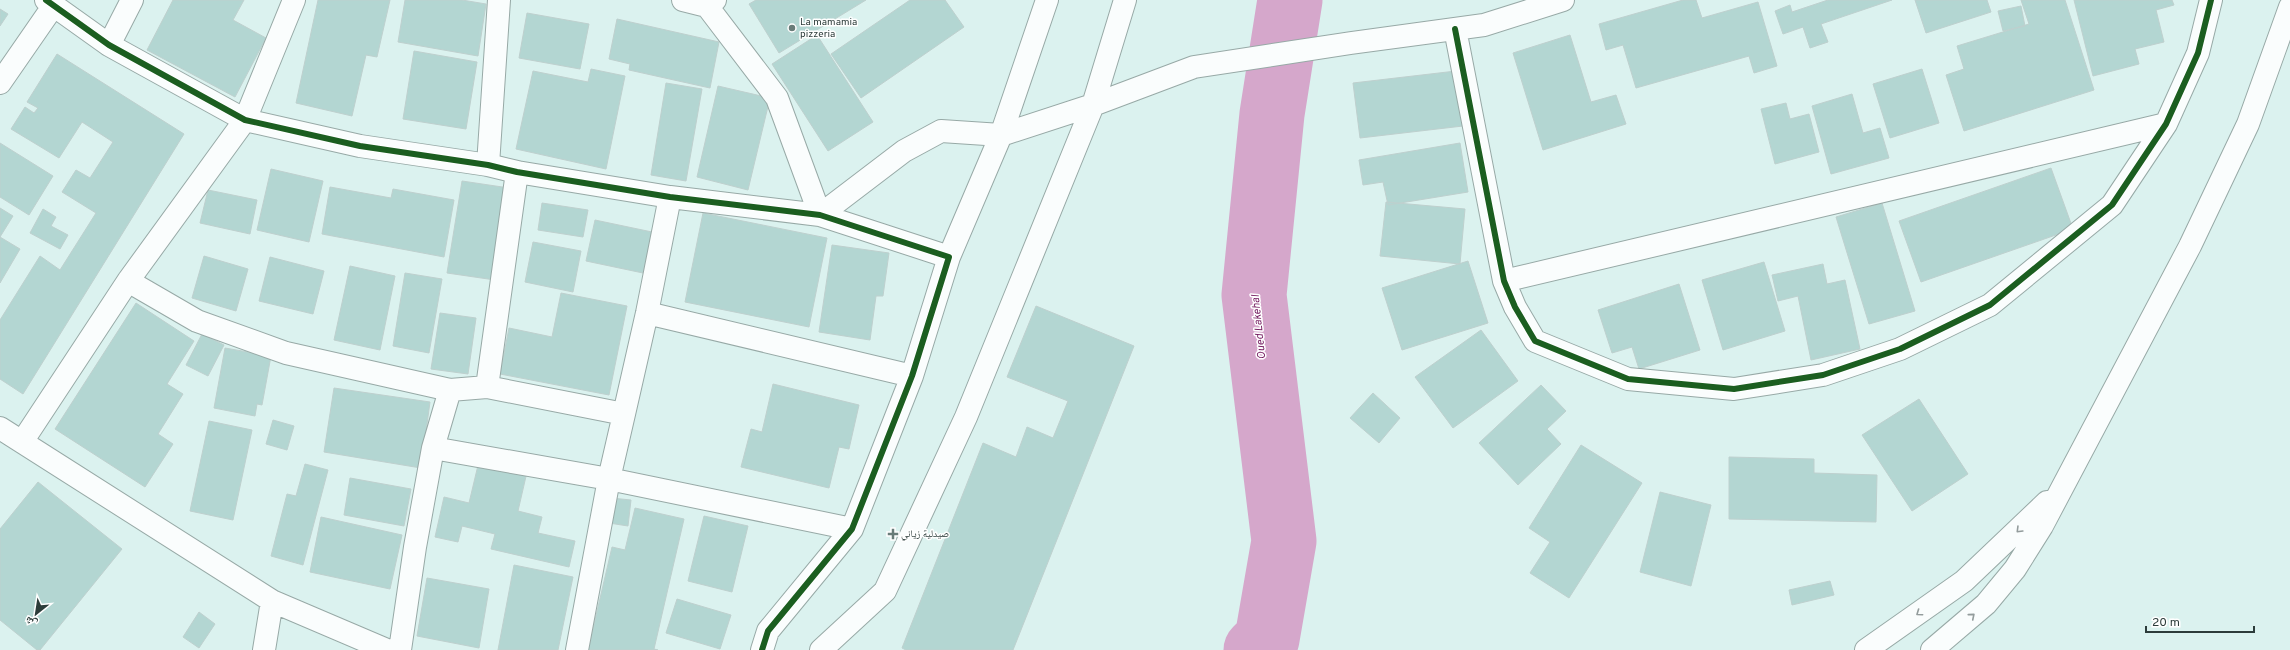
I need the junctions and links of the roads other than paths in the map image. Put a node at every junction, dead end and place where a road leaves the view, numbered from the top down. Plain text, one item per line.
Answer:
1 (132, 0) edge
2 (294, 0) edge
3 (499, 0) edge
4 (683, 0) edge
5 (1047, 0) edge
6 (1124, 0) edge
7 (1563, 0) edge
8 (2211, 0) edge
9 (50, 2) edge
10 (711, 3) edge
11 (2290, 7) edge
12 (1455, 29) junction
13 (109, 45) junction
14 (0, 83) edge
15 (1093, 105) junction
16 (245, 120) junction
17 (2166, 124) junction
18 (1001, 135) junction
19 (488, 165) junction
20 (517, 172) junction
21 (670, 197) junction
22 (820, 215) junction
23 (949, 257) junction
24 (128, 281) junction
25 (1504, 281) junction
26 (647, 313) junction
27 (912, 376) junction
28 (487, 387) junction
29 (450, 390) junction
30 (624, 414) junction
31 (0, 428) edge
32 (22, 442) junction
33 (433, 448) junction
34 (609, 479) junction
35 (2066, 482) junction
36 (852, 529) junction
37 (272, 601) junction
38 (264, 650) edge
39 (387, 650) edge
40 (400, 650) edge
41 (577, 650) edge
42 (762, 650) edge
43 (821, 650) edge
44 (1866, 650) edge
45 (1932, 650) edge

1 - 13 street
2 - 16 street
3 - 19 street
4 - 10 street
5 - 18 street
6 - 15 street
7 - 12 street
8 - 17 street
9 - 13 street
9 - 14 street
10 - 22 street
11 - 35 street
12 - 15 street
12 - 25 street
13 - 16 street
15 - 18 street
15 - 43 street
16 - 19 street
16 - 24 street
17 - 25 street
17 - 25 street
18 - 22 street
18 - 23 street
19 - 20 street
20 - 21 street
20 - 28 street
21 - 22 street
21 - 26 street
22 - 23 street
23 - 27 street
24 - 29 street
24 - 32 street
26 - 27 street
26 - 30 street
27 - 36 street
28 - 29 street
28 - 30 street
29 - 33 street
30 - 34 street
31 - 32 street
32 - 37 street
33 - 34 street
33 - 40 street
34 - 36 street
34 - 41 street
35 -> 44 street
45 -> 35 street
36 - 42 street
37 - 38 street
37 - 39 street

